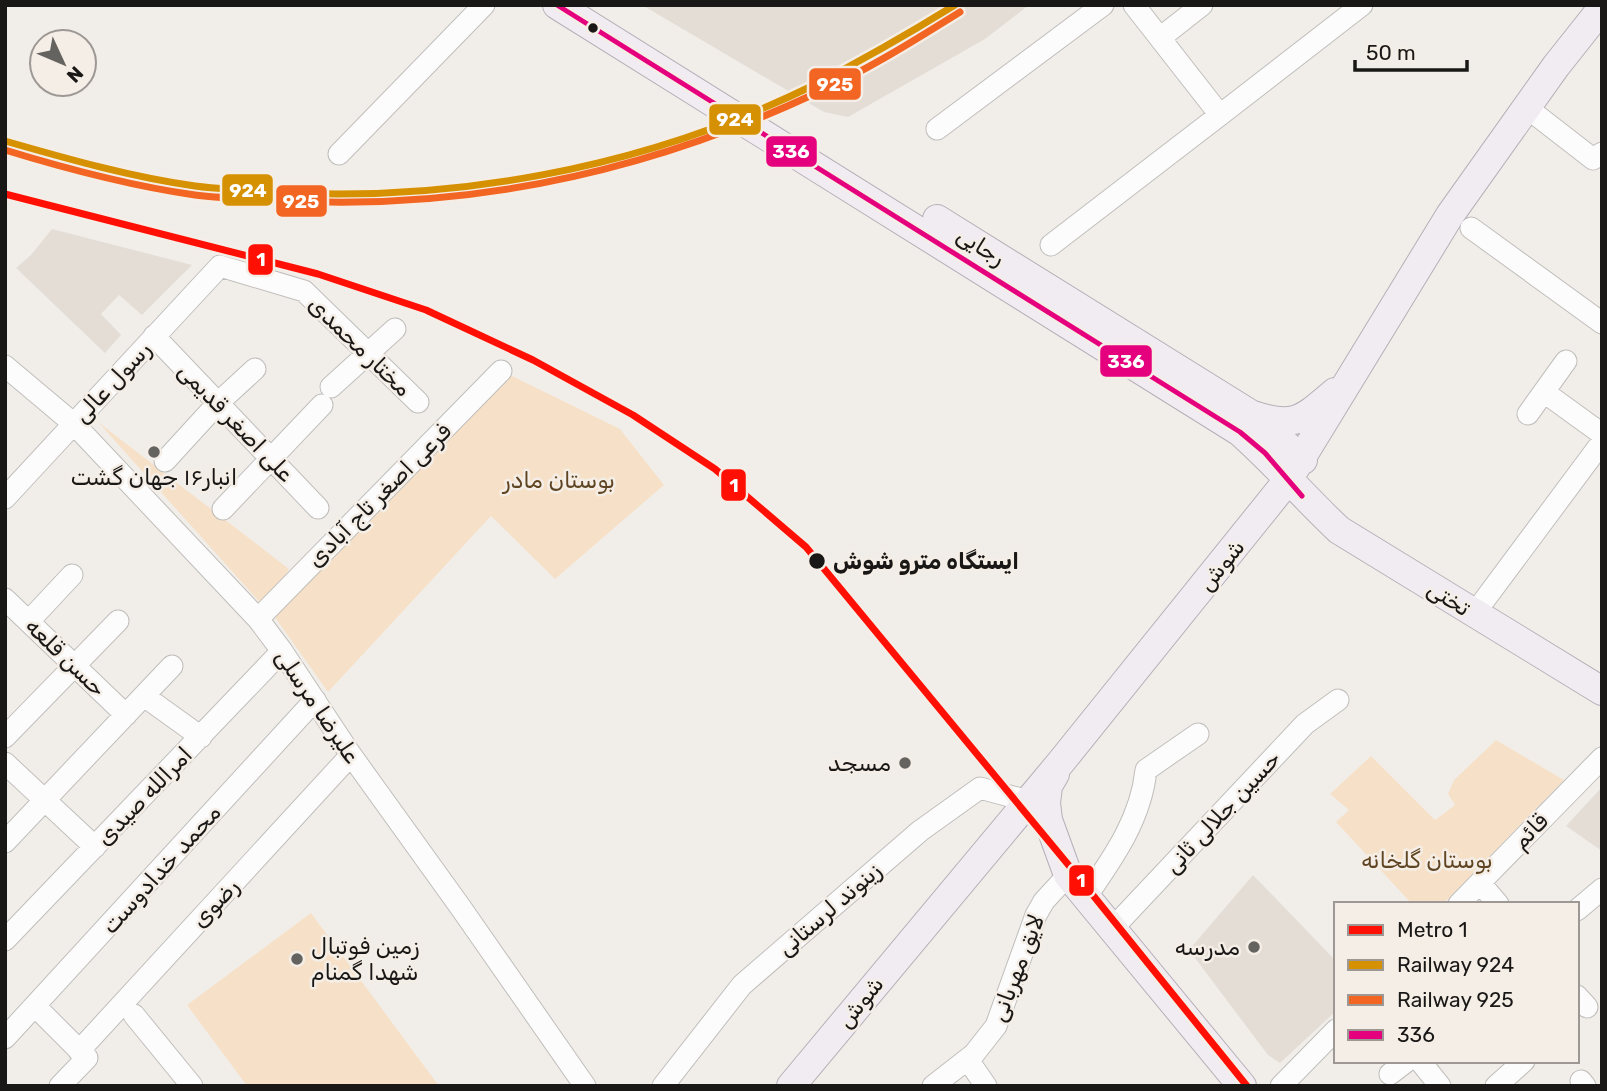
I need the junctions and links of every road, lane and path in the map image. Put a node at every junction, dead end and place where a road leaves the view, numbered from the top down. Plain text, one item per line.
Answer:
1 (484, 5) edge
2 (557, 5) edge
3 (592, 5) edge
4 (1103, 5) edge
5 (1134, 5) edge
6 (1202, 5) edge
7 (1351, 8) edge
8 (1602, 8) edge
9 (1160, 38) junction
10 (698, 82) junction
11 (1527, 107) junction
12 (1220, 115) junction
13 (771, 127) junction
14 (937, 129) dead end
15 (339, 154) dead end
16 (1598, 156) edge
17 (1471, 229) dead end
18 (1051, 245) dead end
19 (220, 266) joint
20 (1602, 323) edge
21 (395, 329) dead end
22 (155, 336) junction
23 (368, 354) junction
24 (1566, 361) dead end
25 (5, 366) edge
26 (255, 369) dead end
27 (501, 372) dead end
28 (1350, 379) junction
29 (1544, 392) junction
30 (418, 402) dead end
31 (218, 403) junction
32 (1528, 414) dead end
33 (1252, 415) junction
34 (74, 424) junction
35 (1602, 434) edge
36 (1602, 442) edge
37 (1270, 444) junction
38 (272, 459) junction
39 (165, 461) dead end
40 (1298, 479) junction
41 (5, 498) edge
42 (318, 508) dead end
43 (223, 509) dead end
44 (72, 575) dead end
45 (5, 599) edge
46 (1474, 614) junction
47 (258, 619) junction
48 (29, 621) junction
49 (118, 621) dead end
50 (282, 651) junction
51 (74, 665) junction
52 (172, 666) dead end
53 (1602, 691) edge
54 (144, 696) junction
55 (315, 700) junction
56 (1338, 701) dead end
57 (126, 715) junction
58 (1198, 734) dead end
59 (5, 737) edge
60 (201, 737) junction
61 (351, 755) junction
62 (1602, 758) edge
63 (1061, 762) junction
64 (5, 764) edge
65 (44, 801) junction
66 (1028, 801) junction
67 (5, 842) edge
68 (95, 847) junction
69 (1068, 875) junction
70 (1480, 883) junction
71 (1602, 889) edge
72 (1086, 897) junction
73 (1461, 902) edge
74 (1496, 902) edge
75 (1579, 907) edge
76 (1112, 929) junction
77 (5, 940) edge
78 (35, 1006) junction
79 (134, 1015) dead end
80 (1334, 1032) edge
81 (5, 1038) edge
82 (79, 1051) junction
83 (968, 1060) junction
84 (1404, 1063) edge
85 (1422, 1063) edge
86 (1522, 1063) edge
87 (1390, 1074) dead end
88 (60, 1086) edge
89 (192, 1086) edge
90 (585, 1086) edge
91 (663, 1086) edge
92 (791, 1086) edge
93 (933, 1086) edge
94 (986, 1086) edge
95 (1242, 1086) edge
96 (1281, 1086) edge
97 (1440, 1086) edge
98 (1496, 1086) edge

1 - 15 street
2 - 10 main road
3 - 10 main road
4 - 14 street
5 - 9 street
6 - 9 street
7 - 12 street
8 - 11 main road, شوش
9 - 12 street
10 - 13 main road, رجایی
11 - 16 street
11 - 28 main road, شوش
12 - 18 street
13 - 33 main road, رجایی
13 - 37 main road, رجایی
17 - 20 street
19 - 22 street, رسول عالی
19 - 23 street, مختار محمدی
21 - 23 street
22 - 31 street, علی اصغر قدیمی
22 - 34 street, رسول عالی
23 - 30 street, مختار محمدی
23 - 38 street
24 - 29 street
25 - 34 street, علیرضا مرسلی
26 - 31 street
27 - 47 street, فرعی اصغر تاج آبادی
28 - 33 main road
28 - 40 main road, شوش
29 - 32 street
29 - 35 street
31 - 38 street, علی اصغر قدیمی
31 - 39 street
33 - 37 main road
34 - 41 street, رسول عالی
34 - 47 street, علیرضا مرسلی
36 - 46 street
37 - 40 main road, تختی
38 - 42 street, علی اصغر قدیمی
38 - 43 street
40 - 46 main road, تختی
40 - 63 main road, شوش
44 - 48 street
45 - 48 street, حسن قلعه
46 - 53 main road, تختی
47 - 50 street, علیرضا مرسلی
48 - 51 street, حسن قلعه
49 - 51 street
50 - 55 street, علیرضا مرسلی
50 - 60 street, امرالله صیدی
51 - 57 street, حسن قلعه
51 - 59 street
52 - 54 street
54 - 57 street
54 - 60 street
55 - 61 street, علیرضا مرسلی
55 - 78 street, محمد خدادوست
56 - 76 street, حسین جلالی ثانی
57 - 65 street
58 - 72 street
60 - 68 street, امرالله صیدی
61 - 82 street, رضوی
61 - 90 street, علیرضا مرسلی
62 - 70 street, قائم
63 - 66 main road, شوش
63 - 69 main road
64 - 65 street
65 - 67 street
65 - 68 street
66 - 91 street, زینوند لرستانی
66 - 92 main road, شوش
68 - 77 street, امرالله صیدی
69 - 72 main road
69 - 83 street, لایق مهربانی
70 - 73 street, قائم
70 - 74 street
71 - 75 street
72 - 76 main road
76 - 95 main road
78 - 81 street, محمد خدادوست
78 - 82 street
79 - 89 street
80 - 96 street
82 - 88 street
83 - 93 street, لایق مهربانی
83 - 94 street
84 - 87 street
85 - 97 street
86 - 98 street

